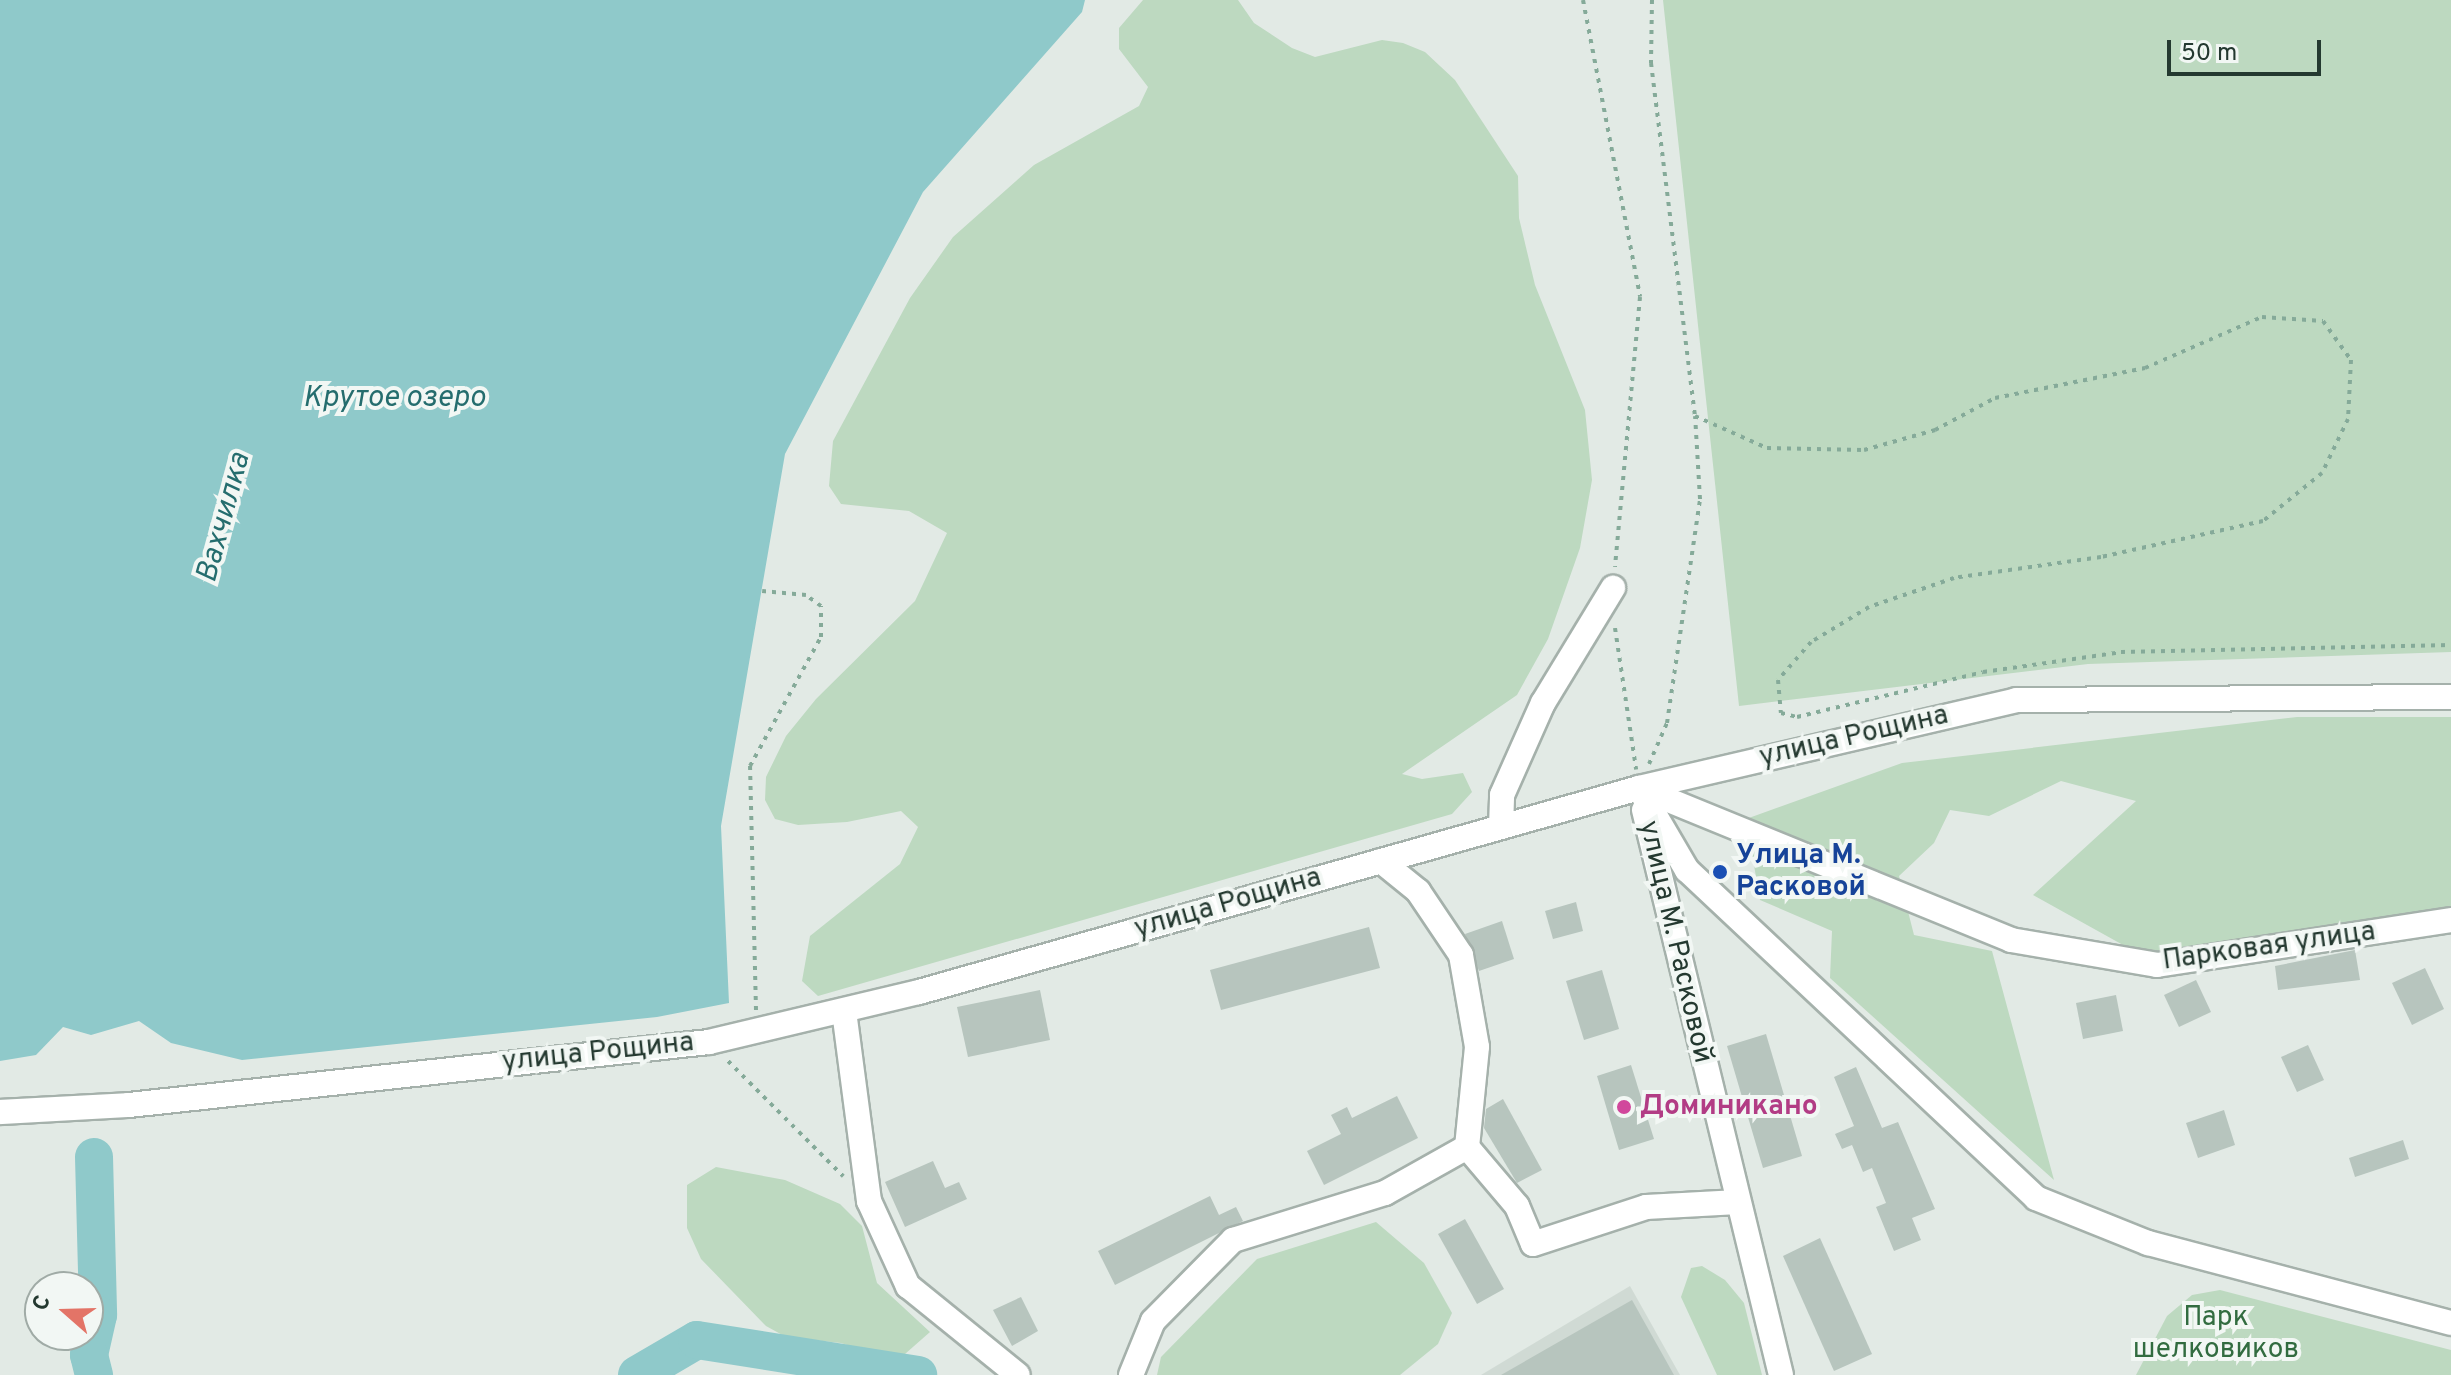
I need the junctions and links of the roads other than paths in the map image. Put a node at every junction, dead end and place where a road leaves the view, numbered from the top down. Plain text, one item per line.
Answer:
1 (1613, 588) road end
2 (2451, 697) edge
3 (1639, 788) junction
4 (1501, 827) junction
5 (1381, 861) junction
6 (1687, 870) junction
7 (1662, 896) junction
8 (2451, 920) edge
9 (844, 1011) junction
10 (0, 1112) edge
11 (1467, 1147) junction
12 (1738, 1202) junction
13 (2451, 1323) edge
14 (1018, 1375) edge
15 (1131, 1375) edge
16 (1781, 1375) edge

1 - 4 street
2 - 3 street, улица Рощина
3 - 4 street, улица Рощина
3 - 6 street
3 - 7 street, улица М. Расковой
3 - 8 street, Парковая улица
4 - 5 street, улица Рощина
5 - 9 street, улица Рощина
5 - 11 street
6 - 7 street
6 - 13 street
7 - 12 street, улица М. Расковой
9 - 10 street, улица Рощина
9 - 14 street
11 - 12 street
11 - 15 street
12 - 16 street, улица М. Расковой

